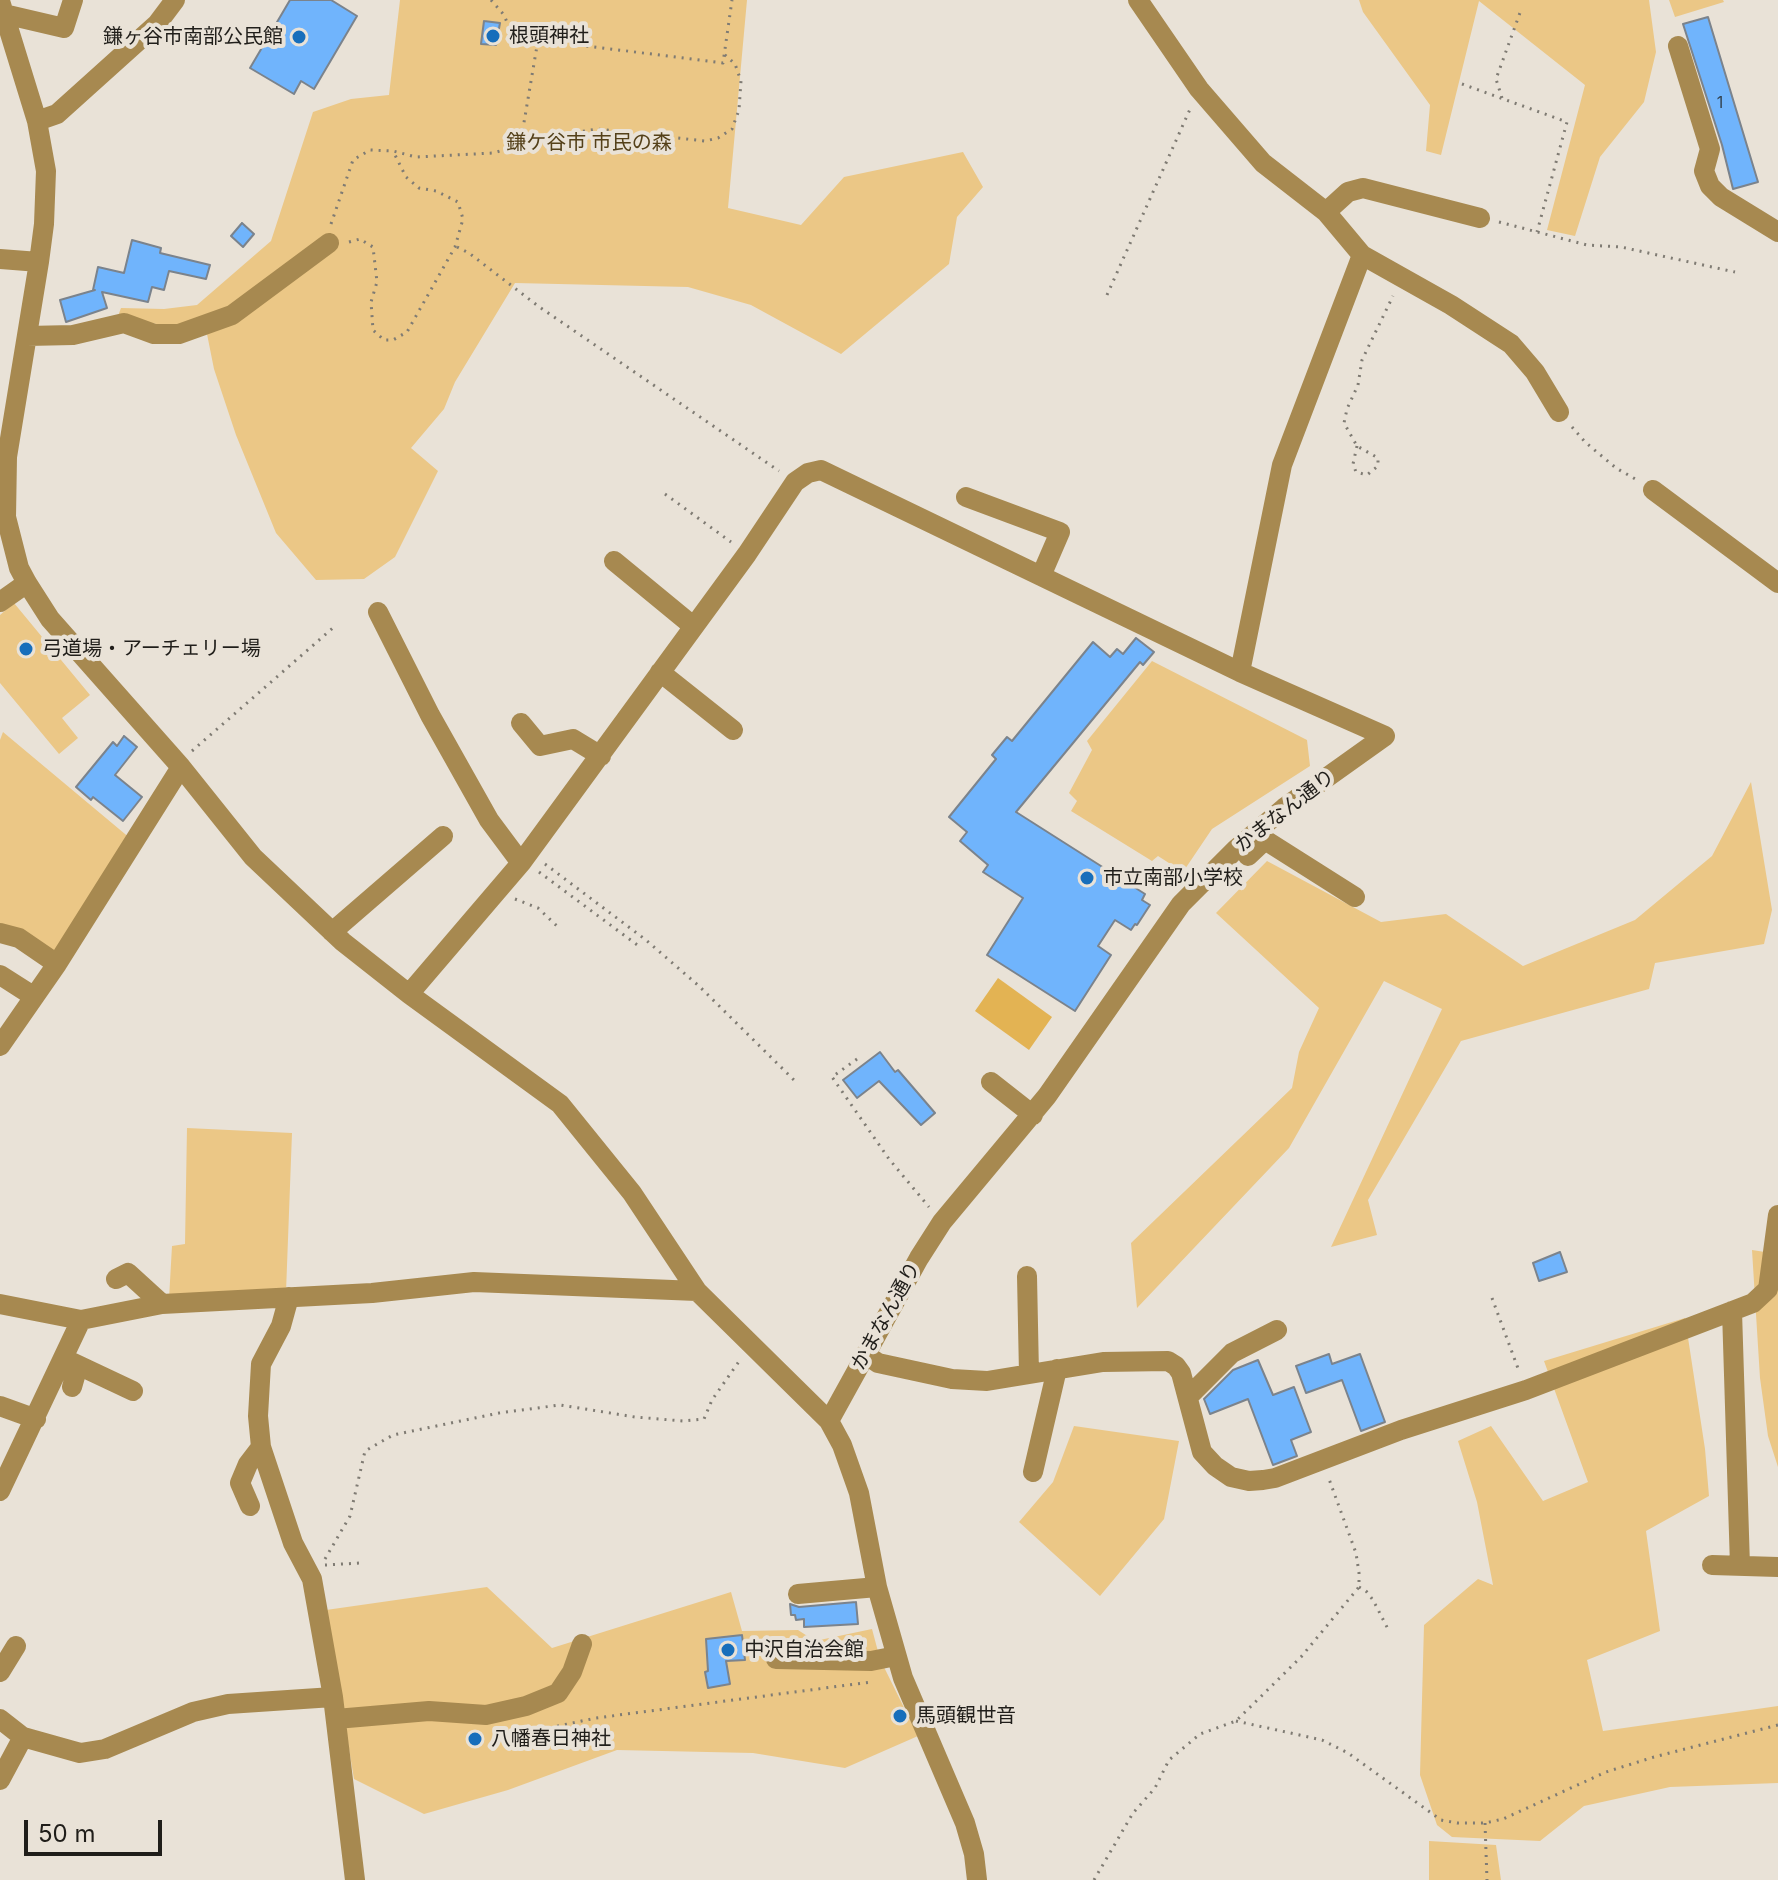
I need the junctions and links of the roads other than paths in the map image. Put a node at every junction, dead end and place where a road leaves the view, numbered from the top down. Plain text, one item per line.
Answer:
1 (73, 0) edge
2 (175, 0) edge
3 (1138, 0) edge
4 (2, 8) edge
5 (1678, 46) dead end
6 (37, 121) junction
7 (1326, 212) junction
8 (1480, 218) road end
9 (1778, 232) edge
10 (329, 243) road end
11 (1362, 255) junction
12 (0, 259) edge
13 (39, 262) junction
14 (27, 336) junction
15 (1559, 412) road end
16 (1653, 490) road end
17 (966, 497) dead end
18 (614, 561) dead end
19 (1041, 576) junction
20 (27, 583) junction
21 (1778, 583) edge
22 (0, 602) edge
23 (378, 612) dead end
24 (693, 626) junction
25 (660, 672) junction
26 (1240, 672) junction
27 (521, 723) dead end
28 (733, 730) dead end
29 (601, 756) junction
30 (181, 767) junction
31 (443, 836) dead end
32 (524, 858) junction
33 (1355, 897) dead end
34 (1181, 904) junction
35 (332, 932) junction
36 (0, 933) edge
37 (57, 964) junction
38 (0, 975) edge
39 (409, 994) junction
40 (33, 996) junction
41 (0, 1046) edge
42 (991, 1082) dead end
43 (1033, 1115) junction
44 (1778, 1215) edge
45 (125, 1271) dead end
46 (1027, 1276) dead end
47 (697, 1291) junction
48 (289, 1297) junction
49 (0, 1304) edge
50 (162, 1304) junction
51 (1732, 1311) junction
52 (81, 1320) junction
53 (1277, 1330) dead end
54 (865, 1354) junction
55 (71, 1362) junction
56 (1057, 1369) junction
57 (1029, 1374) junction
58 (72, 1387) dead end
59 (133, 1391) dead end
60 (1188, 1397) junction
61 (0, 1406) edge
62 (36, 1419) junction
63 (829, 1421) junction
64 (261, 1447) junction
65 (1033, 1472) dead end
66 (0, 1491) edge
67 (250, 1506) dead end
68 (1712, 1565) dead end
69 (1740, 1566) junction
70 (1778, 1567) edge
71 (877, 1587) junction
72 (798, 1594) dead end
73 (582, 1644) dead end
74 (16, 1646) dead end
75 (896, 1656) junction
76 (776, 1659) dead end
77 (0, 1672) edge
78 (333, 1697) junction
79 (0, 1719) edge
80 (336, 1719) junction
81 (23, 1737) junction
82 (0, 1780) edge
83 (355, 1880) edge
84 (977, 1880) edge

1 - 4 street
2 - 6 street
3 - 7 street
4 - 6 street
5 - 9 street
6 - 13 street
7 - 8 street
7 - 11 street
10 - 14 street
11 - 15 street
11 - 26 street
12 - 13 street
13 - 14 street
14 - 20 street
16 - 21 street
17 - 19 street
18 - 24 street
19 - 24 street
19 - 26 street
20 - 22 street
20 - 30 street
23 - 32 street
24 - 25 street
25 - 28 street
25 - 29 street
26 - 34 street, かまなん通り
27 - 29 street
29 - 32 street
30 - 35 street
30 - 37 street
31 - 35 street
32 - 39 street
33 - 34 street
34 - 43 street, かまなん通り
35 - 39 street
36 - 37 street
37 - 40 street
38 - 40 street
39 - 47 street
40 - 41 street
42 - 43 street
43 - 54 street, かまなん通り
44 - 51 street
45 - 50 street
46 - 57 street
47 - 48 street
47 - 63 street
48 - 50 street
48 - 64 street
49 - 52 street
50 - 52 street
51 - 60 street
51 - 69 street
52 - 55 street
53 - 60 street
54 - 57 street
54 - 63 street, かまなん通り
55 - 58 street
55 - 59 street
55 - 62 street
56 - 57 street
56 - 60 street
56 - 65 street
61 - 62 street
62 - 66 street
63 - 71 street
64 - 67 street
64 - 78 street
68 - 69 street
69 - 70 street
71 - 72 street
71 - 75 street
73 - 80 street
74 - 77 street
75 - 76 street
75 - 84 street
78 - 80 street
78 - 81 street
79 - 81 street
80 - 83 street
81 - 82 street

